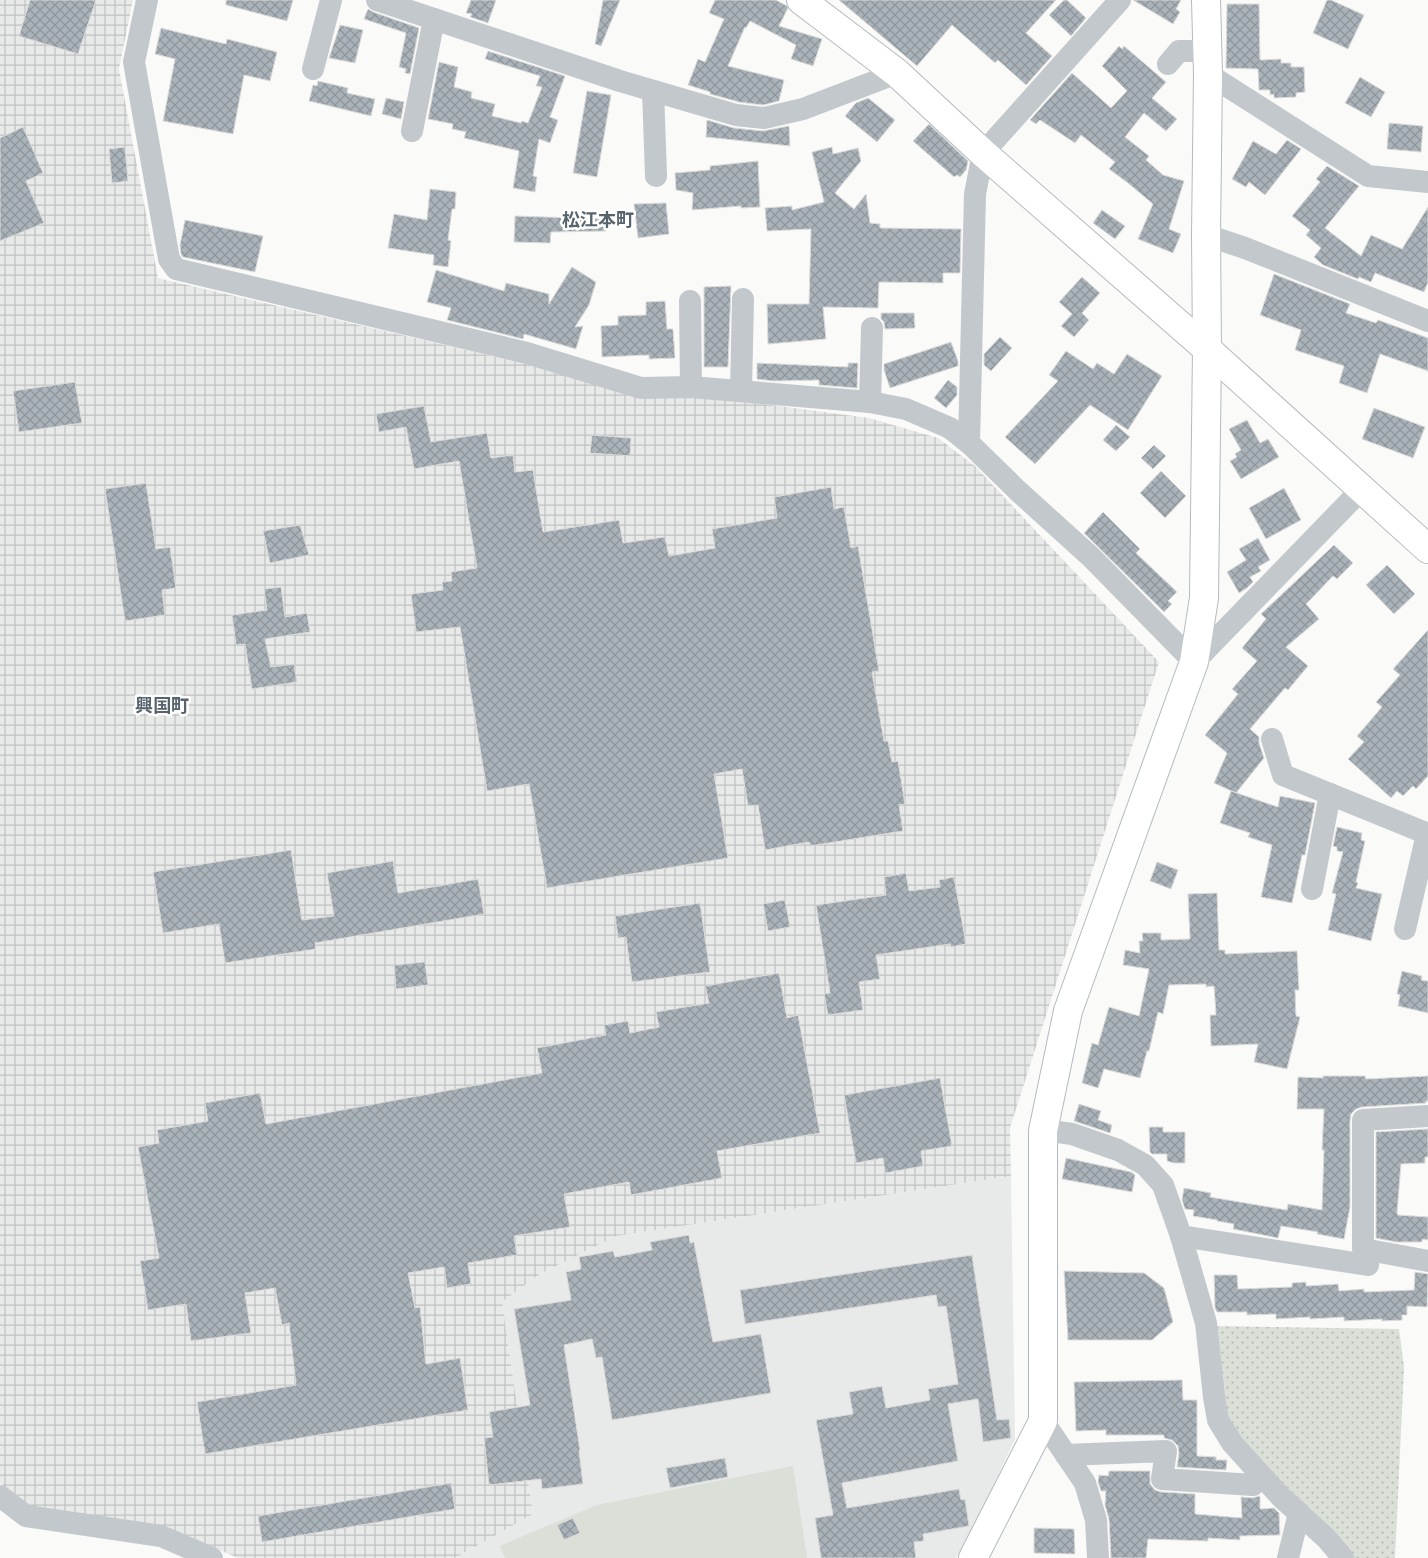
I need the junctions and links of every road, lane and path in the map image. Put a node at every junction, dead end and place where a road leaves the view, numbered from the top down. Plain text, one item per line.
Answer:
1 (147, 0) edge
2 (331, 0) edge
3 (377, 0) edge
4 (800, 0) edge
5 (1120, 0) edge
6 (1206, 0) edge
7 (404, 4) edge
8 (434, 19) junction
9 (1207, 62) junction
10 (1168, 64) dead end
11 (313, 69) dead end
12 (897, 73) junction
13 (653, 91) junction
14 (412, 131) dead end
15 (983, 153) junction
16 (656, 176) dead end
17 (1428, 182) edge
18 (1206, 234) junction
19 (743, 299) dead end
20 (690, 301) dead end
21 (1428, 321) edge
22 (872, 328) dead end
23 (1208, 349) junction
24 (691, 387) junction
25 (741, 391) junction
26 (870, 402) junction
27 (969, 443) junction
28 (1362, 489) junction
29 (1428, 549) edge
30 (1194, 662) junction
31 (1272, 739) dead end
32 (1330, 794) junction
33 (1428, 834) edge
34 (1312, 889) dead end
35 (1406, 929) dead end
36 (1428, 1116) edge
37 (1044, 1130) junction
38 (1181, 1236) junction
39 (1428, 1261) edge
40 (1368, 1265) dead end
41 (1043, 1421) junction
42 (1066, 1455) junction
43 (1260, 1474) junction
44 (0, 1496) edge
45 (1299, 1513) junction
46 (212, 1558) edge
47 (973, 1558) edge
48 (1098, 1558) edge
49 (1288, 1558) edge
50 (1343, 1558) edge

1 - 24 street
2 - 11 street
3 - 7 street
4 - 12 street
5 - 15 street
6 - 9 street
7 - 8 street
8 - 13 street
8 - 14 street
9 - 10 street
9 - 17 street
9 - 18 street
12 - 13 street
12 - 15 street
13 - 16 street
15 - 23 street
15 - 27 street
18 - 21 street
18 - 23 street
19 - 25 street
20 - 24 street
22 - 26 street
23 - 28 street
23 - 30 street
24 - 25 street
25 - 26 street
26 - 27 street
27 - 30 street
28 - 29 street
28 - 30 street
30 - 37 street
31 - 32 street
32 - 33 street
32 - 34 street
33 - 35 street
36 - 39 street
37 - 38 street
37 - 41 street
38 - 40 street
38 - 43 street
41 - 42 street
41 - 47 street
42 - 43 street
42 - 48 street
43 - 45 street
44 - 46 street
45 - 49 street
45 - 50 street

